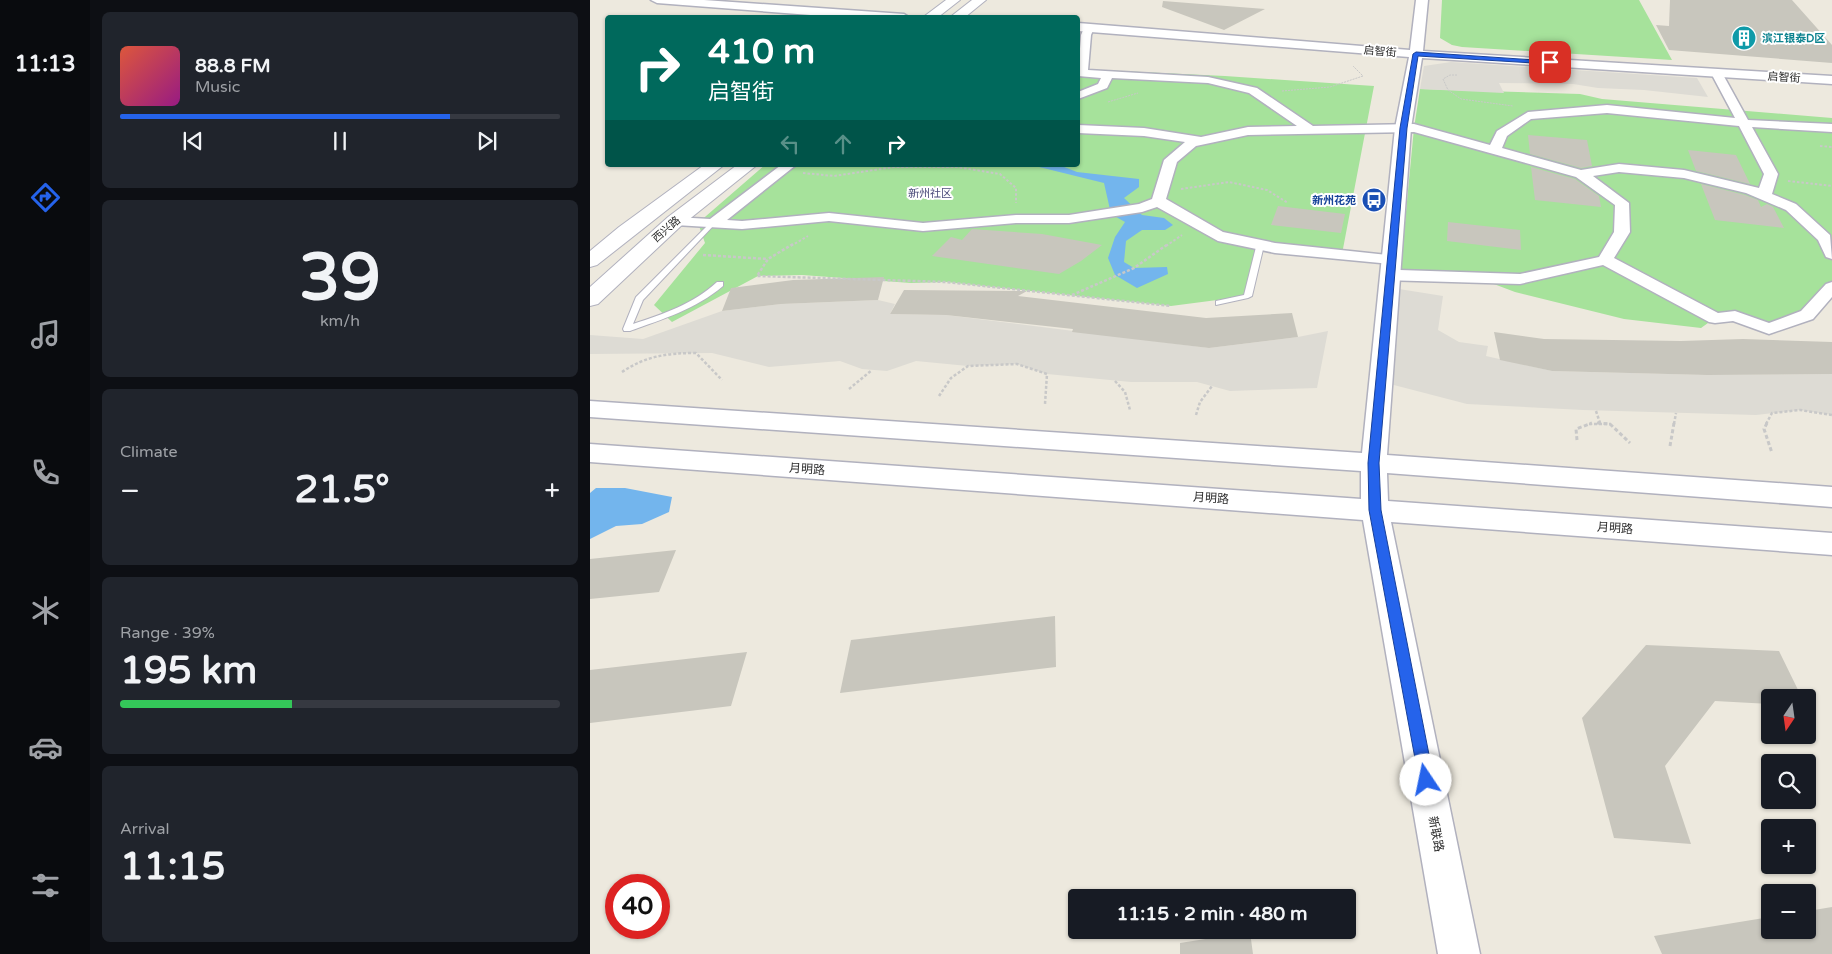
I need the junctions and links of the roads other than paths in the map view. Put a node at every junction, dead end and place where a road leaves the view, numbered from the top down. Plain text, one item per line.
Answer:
1 (657, 0) edge
2 (954, 0) edge
3 (980, 0) edge
4 (1422, 0) edge
5 (863, 15) edge
6 (932, 15) edge
7 (960, 15) edge
8 (1083, 28) edge
9 (1416, 54) junction
10 (1080, 73) edge
11 (1717, 73) junction
12 (1108, 74) junction
13 (1832, 80) edge
14 (1080, 94) edge
15 (1744, 123) junction
16 (1404, 128) junction
17 (1832, 128) edge
18 (1080, 129) edge
19 (1310, 129) junction
20 (1202, 141) junction
21 (1495, 149) junction
22 (712, 167) edge
23 (745, 167) edge
24 (786, 167) edge
25 (1581, 174) junction
26 (1764, 195) junction
27 (1160, 197) junction
28 (675, 221) junction
29 (712, 224) junction
30 (1260, 245) junction
31 (1832, 254) edge
32 (1605, 260) junction
33 (590, 261) edge
34 (1390, 268) junction
35 (720, 284) dead end
36 (1832, 287) edge
37 (590, 299) edge
38 (1218, 303) dead end
39 (590, 409) edge
40 (590, 453) edge
41 (1374, 463) junction
42 (1832, 497) edge
43 (1375, 510) junction
44 (1832, 544) edge
45 (1459, 954) edge

1 - 5 street
2 - 6 main road
3 - 7 main road
4 - 9 street, 新联路
8 - 9 street, 启智街
8 - 10 street
9 - 11 street, 启智街
9 - 16 street, 新联路
10 - 12 street
11 - 13 street, 启智街
11 - 15 street
12 - 14 street
12 - 19 street
15 - 17 street
15 - 21 street
15 - 26 street
16 - 19 street
16 - 21 street
16 - 34 street, 新联路
18 - 20 street
19 - 20 street
20 - 27 street
21 - 25 street
22 - 33 main road, 西兴路
23 - 28 main road, 西兴路
24 - 29 street
25 - 26 street
25 - 32 street
26 - 31 street
27 - 29 street
27 - 30 street
28 - 29 street
28 - 37 main road, 西兴路
29 - 35 lane
30 - 34 street
30 - 38 lane
32 - 34 street
32 - 36 street
34 - 41 street, 新联路
39 - 41 street
40 - 43 street, 月明路
41 - 42 street
41 - 43 street, 新联路
43 - 44 street, 月明路
43 - 45 street, 新联路

